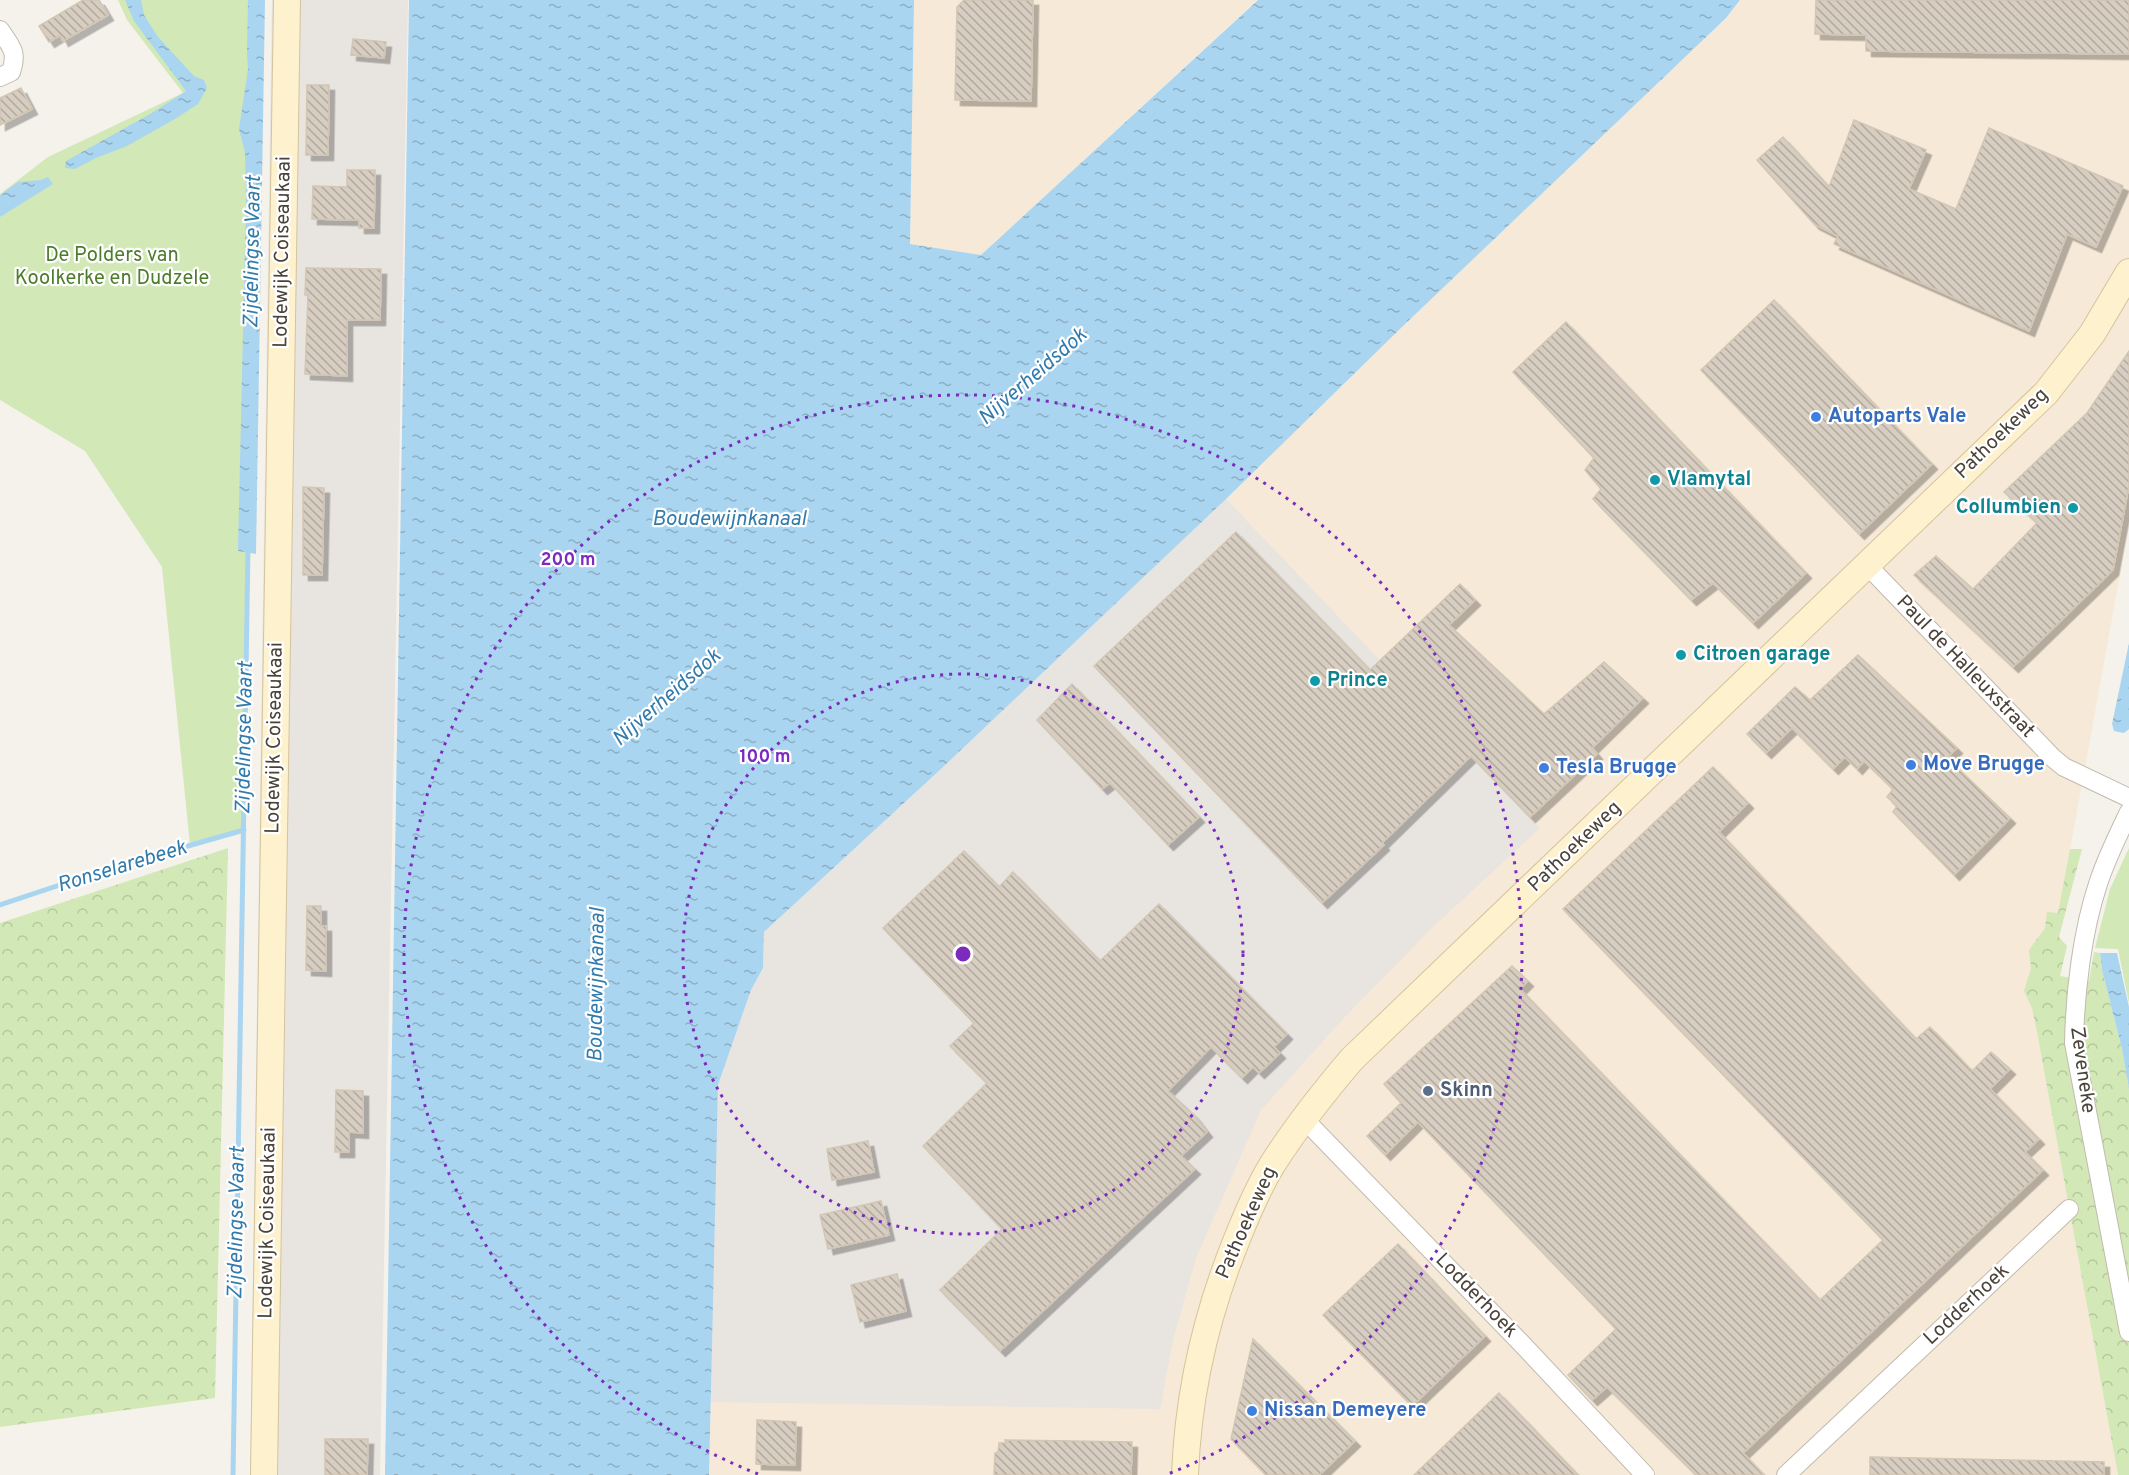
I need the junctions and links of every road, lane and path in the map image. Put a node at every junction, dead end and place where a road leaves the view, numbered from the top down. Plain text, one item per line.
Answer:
1 (286, 0) edge
2 (2, 35) edge
3 (0, 77) edge
4 (2129, 272) edge
5 (1867, 565) junction
6 (2129, 798) edge
7 (2129, 812) edge
8 (1304, 1119) junction
9 (2069, 1209) dead end
10 (2129, 1332) edge
11 (264, 1475) edge
12 (1185, 1475) edge
13 (1645, 1475) edge
14 (1786, 1475) edge

1 - 11 main road, Lodewijk Coiseaukaai
2 - 3 street
4 - 5 main road, Pathoekeweg
5 - 6 street, Paul de Halleuxstraat
5 - 8 main road, Pathoekeweg
7 - 10 street, Zeveneke
8 - 12 main road, Pathoekeweg
8 - 13 street, Lodderhoek
9 - 14 street, Lodderhoek

